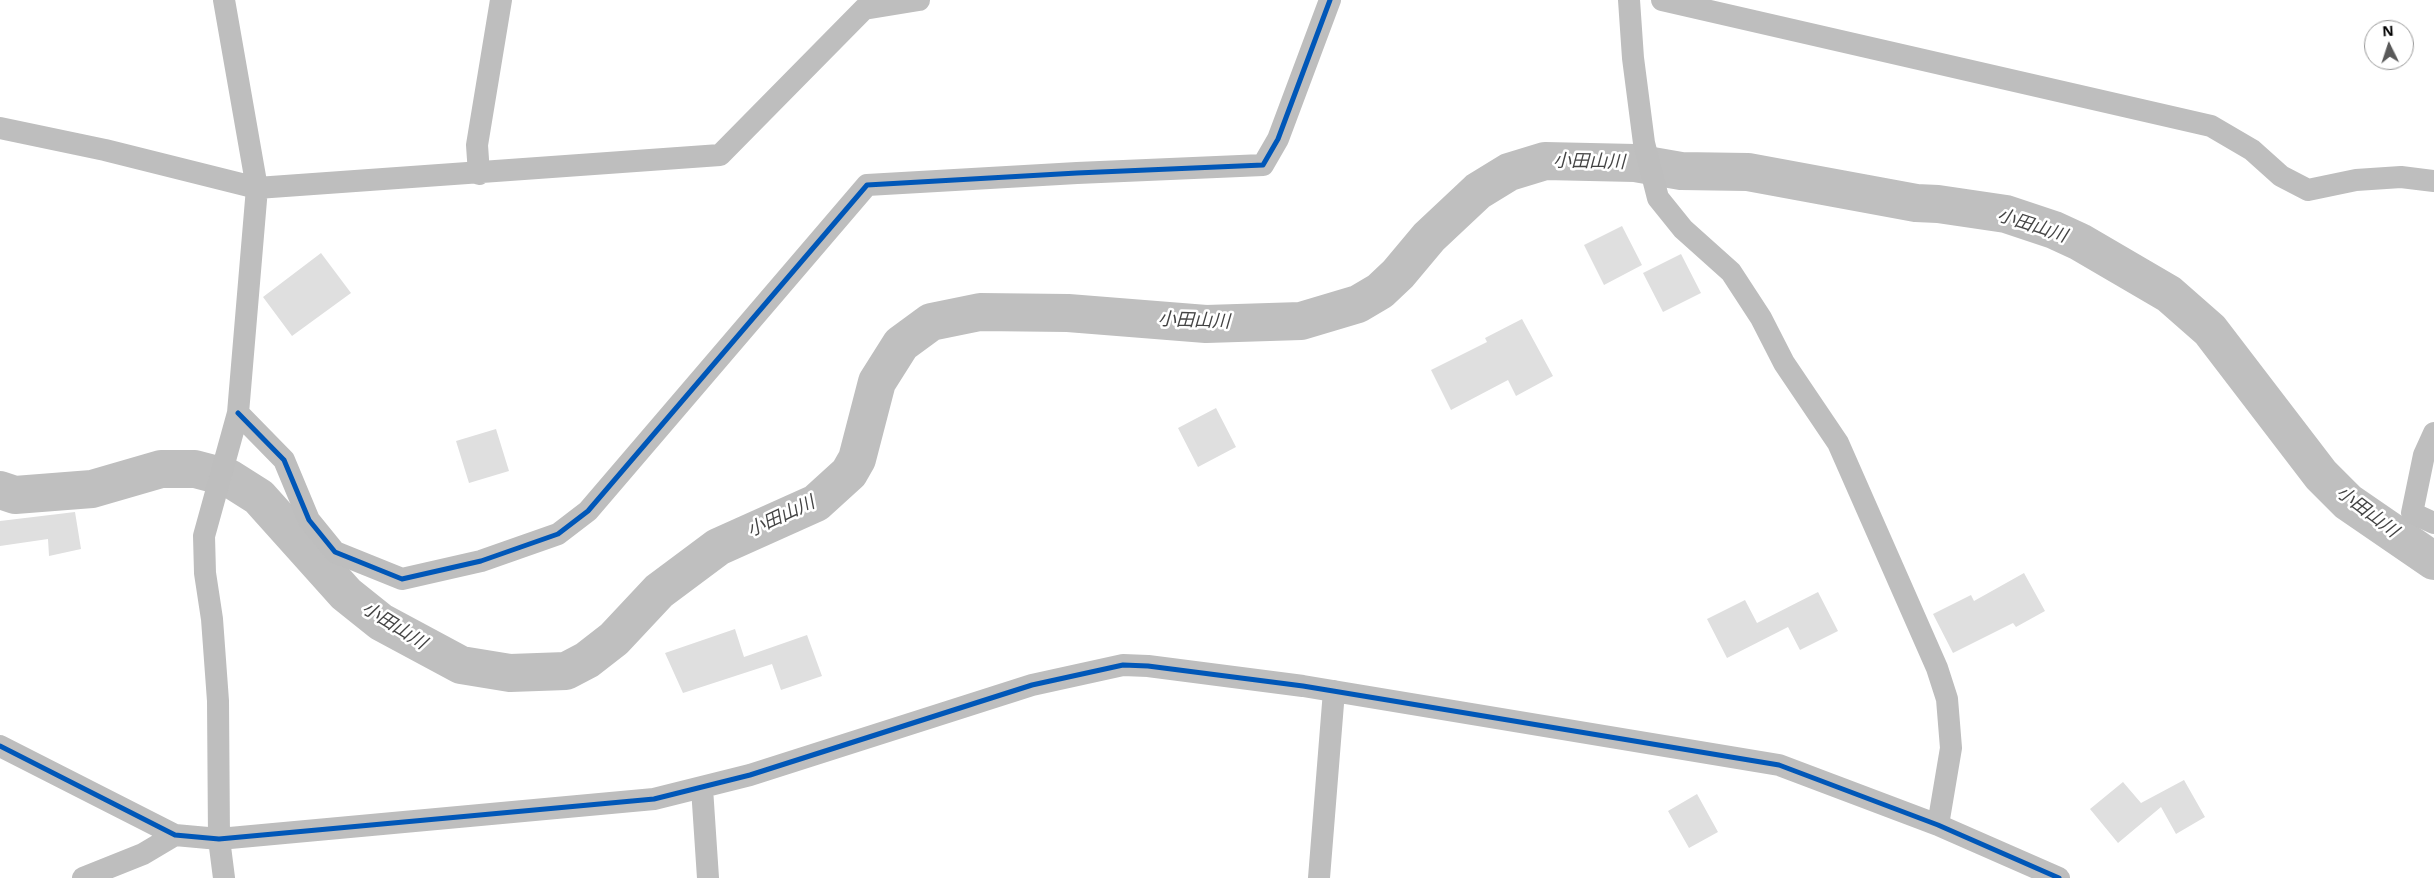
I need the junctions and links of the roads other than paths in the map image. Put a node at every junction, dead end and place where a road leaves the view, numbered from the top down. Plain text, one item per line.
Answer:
1 (224, 0) edge
2 (501, 0) edge
3 (919, 0) edge
4 (1330, 0) edge
5 (1629, 0) edge
6 (1662, 0) edge
7 (0, 128) edge
8 (479, 174) junction
9 (2434, 181) edge
10 (257, 188) junction
11 (238, 413) junction
12 (2434, 433) edge
13 (2434, 523) edge
14 (1334, 691) junction
15 (0, 746) edge
16 (702, 788) junction
17 (1938, 826) junction
18 (175, 834) junction
19 (219, 839) junction
20 (83, 878) edge
21 (224, 878) edge
22 (708, 878) edge
23 (1319, 878) edge
24 (2059, 878) edge

1 - 10 street
2 - 8 street
3 - 8 street
4 - 11 street
5 - 17 street
6 - 9 street
7 - 10 street
8 - 10 street
10 - 11 street
11 - 19 street
12 - 13 street
14 - 16 street
14 - 17 street
14 - 23 street
15 - 18 street
16 - 19 street
16 - 22 street
17 - 24 street
18 - 19 street
18 - 20 street
19 - 21 street

